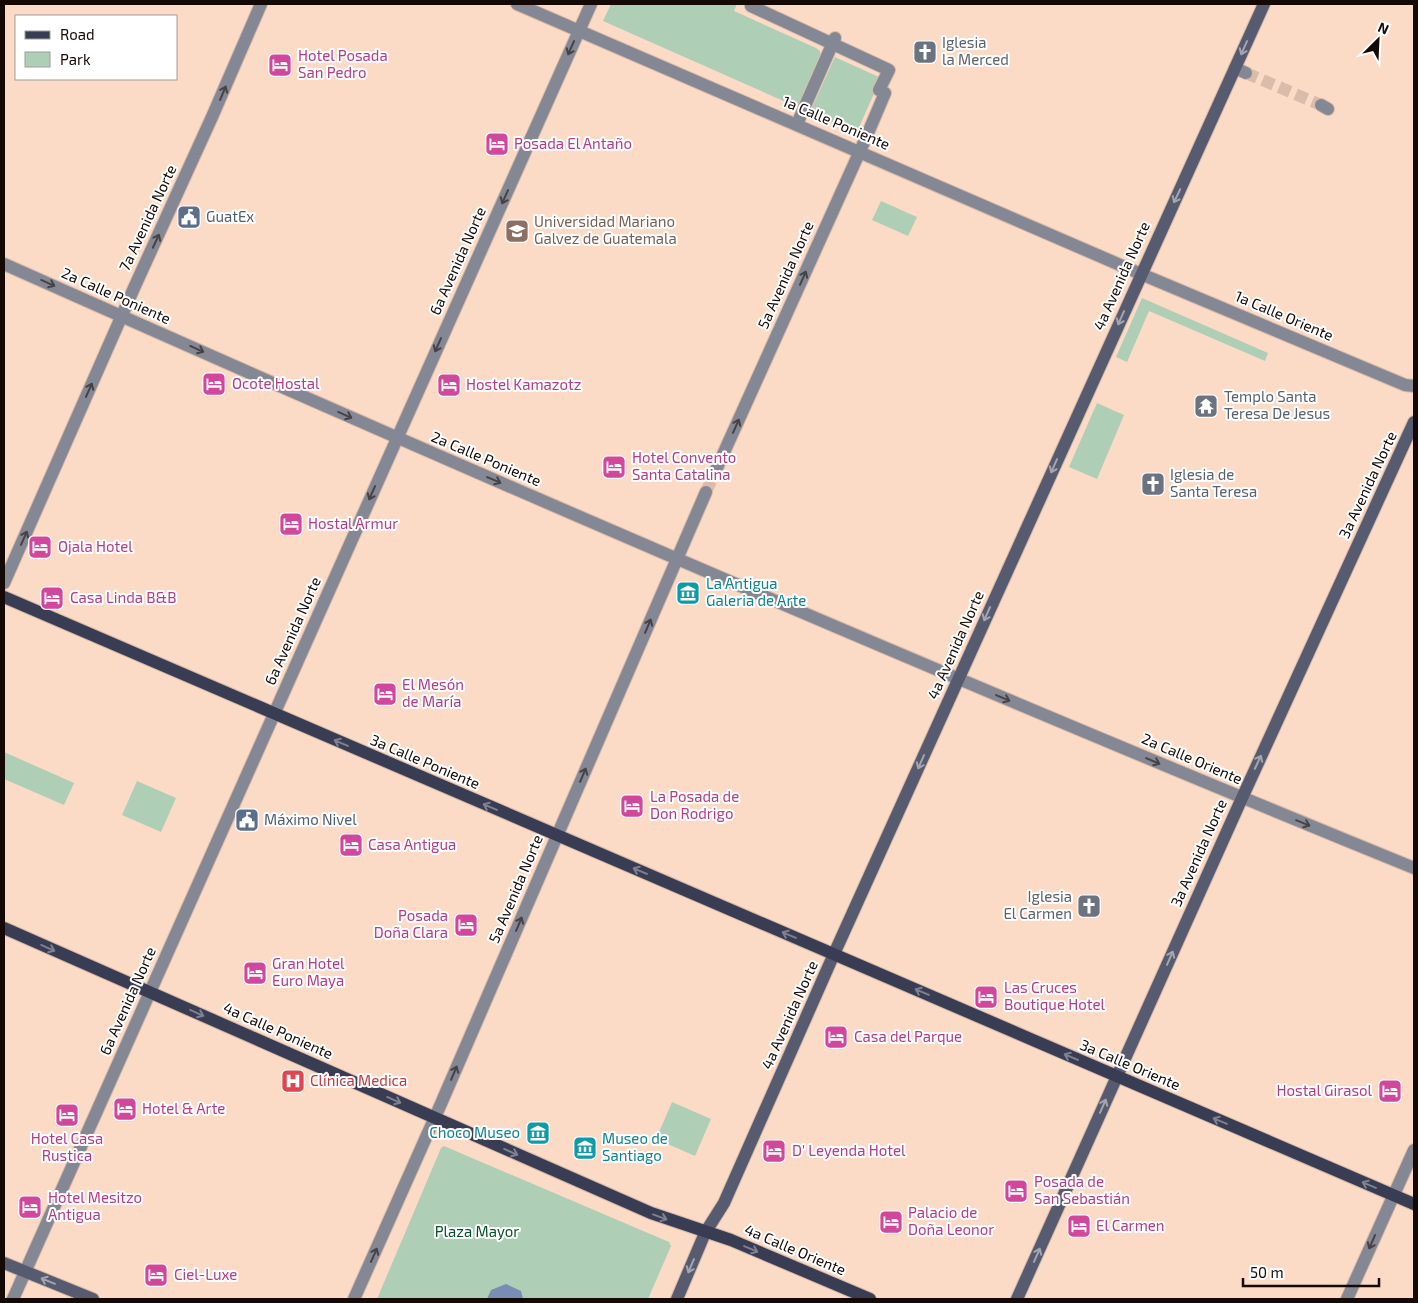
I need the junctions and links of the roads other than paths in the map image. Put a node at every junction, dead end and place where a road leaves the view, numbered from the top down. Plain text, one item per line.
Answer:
1 (262, 4) edge
2 (517, 4) edge
3 (591, 4) edge
4 (752, 4) edge
5 (1264, 4) edge
6 (579, 30) junction
7 (834, 41) junction
8 (797, 124) junction
9 (860, 151) junction
10 (4, 264) edge
11 (1141, 274) junction
12 (122, 316) junction
13 (1414, 386) edge
14 (1414, 422) edge
15 (397, 438) junction
16 (716, 470) tunnel mouth
17 (706, 492) tunnel mouth
18 (677, 559) junction
19 (4, 583) edge
20 (4, 598) edge
21 (958, 680) junction
22 (274, 714) junction
23 (1242, 798) junction
24 (557, 836) junction
25 (1414, 868) edge
26 (4, 928) edge
27 (834, 954) junction
28 (150, 992) junction
29 (1116, 1077) junction
30 (434, 1118) junction
31 (1414, 1150) edge
32 (1393, 1196) junction
33 (1414, 1204) edge
34 (705, 1233) junction
35 (4, 1263) edge
36 (26, 1272) junction
37 (13, 1299) edge
38 (93, 1299) edge
39 (354, 1299) edge
40 (677, 1299) edge
41 (870, 1299) edge
42 (1017, 1299) edge
43 (1347, 1299) edge

12 -> 1 street, 7a Avenida Norte
2 - 6 street, 1a Calle Poniente
3 - 6 street, 6a Avenida Norte
4 - 7 street
5 -> 11 street, 4a Avenida Norte
6 - 8 street, 1a Calle Poniente
6 -> 15 street, 6a Avenida Norte
7 - 8 street
7 - 9 street, 5a Avenida Norte
8 - 9 street, 1a Calle Poniente
9 - 11 street, 1a Calle Poniente
16 -> 9 street, 5a Avenida Norte
10 -> 12 street, 2a Calle Poniente
11 - 13 street, 1a Calle Oriente
11 -> 21 street, 4a Avenida Norte
12 -> 15 street, 2a Calle Poniente
19 -> 12 street, 7a Avenida Norte
23 -> 14 street, 3a Avenida Norte
15 -> 18 street, 2a Calle Poniente
15 -> 22 street, 6a Avenida Norte
17 - 18 street, 5a Avenida Norte
18 - 21 street, 2a Calle Poniente
24 -> 18 street, 5a Avenida Norte
20 - 22 main road, 3a Calle Poniente
21 -> 23 street, 2a Calle Oriente
21 -> 27 street, 4a Avenida Norte
24 -> 22 main road, 3a Calle Poniente
22 - 28 street, 6a Avenida Norte
23 -> 25 street, 2a Calle Oriente
29 -> 23 street, 3a Avenida Norte
27 -> 24 main road, 3a Calle Poniente
30 -> 24 street, 5a Avenida Norte
26 -> 28 main road, 4a Calle Poniente
29 -> 27 main road, 3a Calle Oriente
27 - 34 street, 4a Avenida Norte
28 -> 30 main road, 4a Calle Poniente
28 - 36 street, 6a Avenida Norte
32 -> 29 main road, 3a Calle Oriente
42 -> 29 street, 3a Avenida Norte
30 -> 34 main road, 4a Calle Poniente
39 -> 30 street, 5a Avenida Norte
31 - 32 street
32 - 33 main road, 3a Calle Oriente
32 -> 43 street
34 -> 40 street, 4a Avenida Norte
34 -> 41 main road, 4a Calle Oriente
35 - 36 street
36 - 37 street, 6a Avenida Norte
38 -> 36 street

